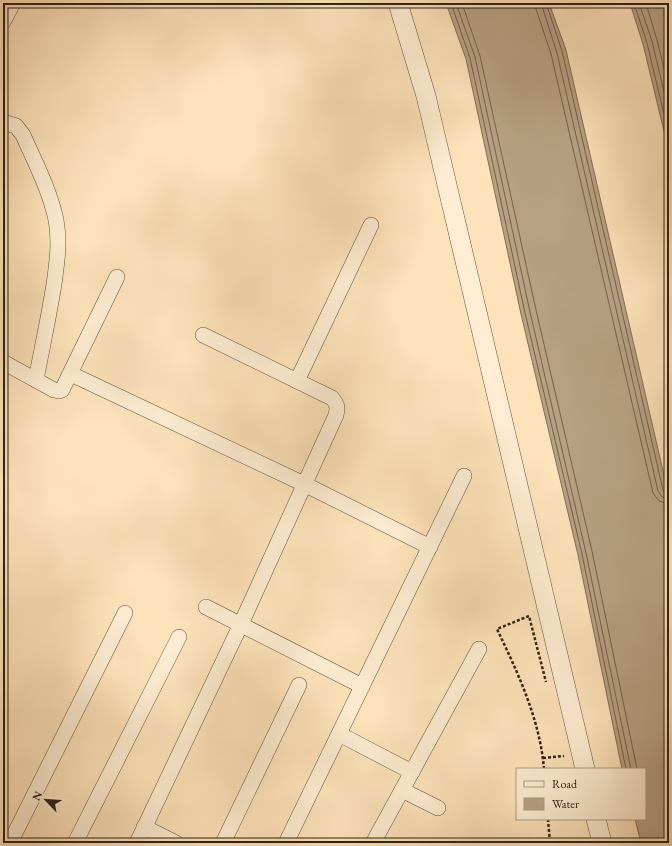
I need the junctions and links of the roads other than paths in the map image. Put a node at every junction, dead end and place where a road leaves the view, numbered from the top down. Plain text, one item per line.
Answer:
1 (12, 3) edge
2 (398, 3) edge
3 (3, 22) edge
4 (3, 122) edge
5 (371, 225) dead end
6 (117, 277) dead end
7 (203, 335) dead end
8 (3, 362) edge
9 (71, 374) junction
10 (36, 380) junction
11 (297, 381) junction
12 (464, 476) dead end
13 (304, 484) junction
14 (430, 547) junction
15 (206, 607) dead end
16 (125, 613) dead end
17 (241, 624) junction
18 (179, 637) dead end
19 (479, 649) dead end
20 (299, 685) dead end
21 (362, 686) junction
22 (339, 734) junction
23 (584, 768) edge
24 (412, 772) junction
25 (402, 790) junction
26 (438, 808) dead end
27 (596, 820) edge
28 (144, 827) junction
29 (10, 843) edge
30 (75, 843) edge
31 (137, 843) edge
32 (176, 843) edge
33 (223, 843) edge
34 (286, 843) edge
35 (373, 843) edge
36 (602, 843) edge

1 - 3 street
2 - 23 street
4 - 10 street
5 - 11 street
6 - 9 street
7 - 11 street
8 - 10 street
9 - 10 street
9 - 13 street
11 - 13 street
12 - 14 street
13 - 14 street
13 - 17 street
14 - 21 street
15 - 17 street
16 - 29 street
17 - 21 street
17 - 28 street
18 - 30 street
19 - 24 street
20 - 33 street
21 - 22 street
22 - 24 street
22 - 34 street
24 - 25 street
25 - 26 street
25 - 35 street
27 - 36 street
28 - 31 street
28 - 32 street

